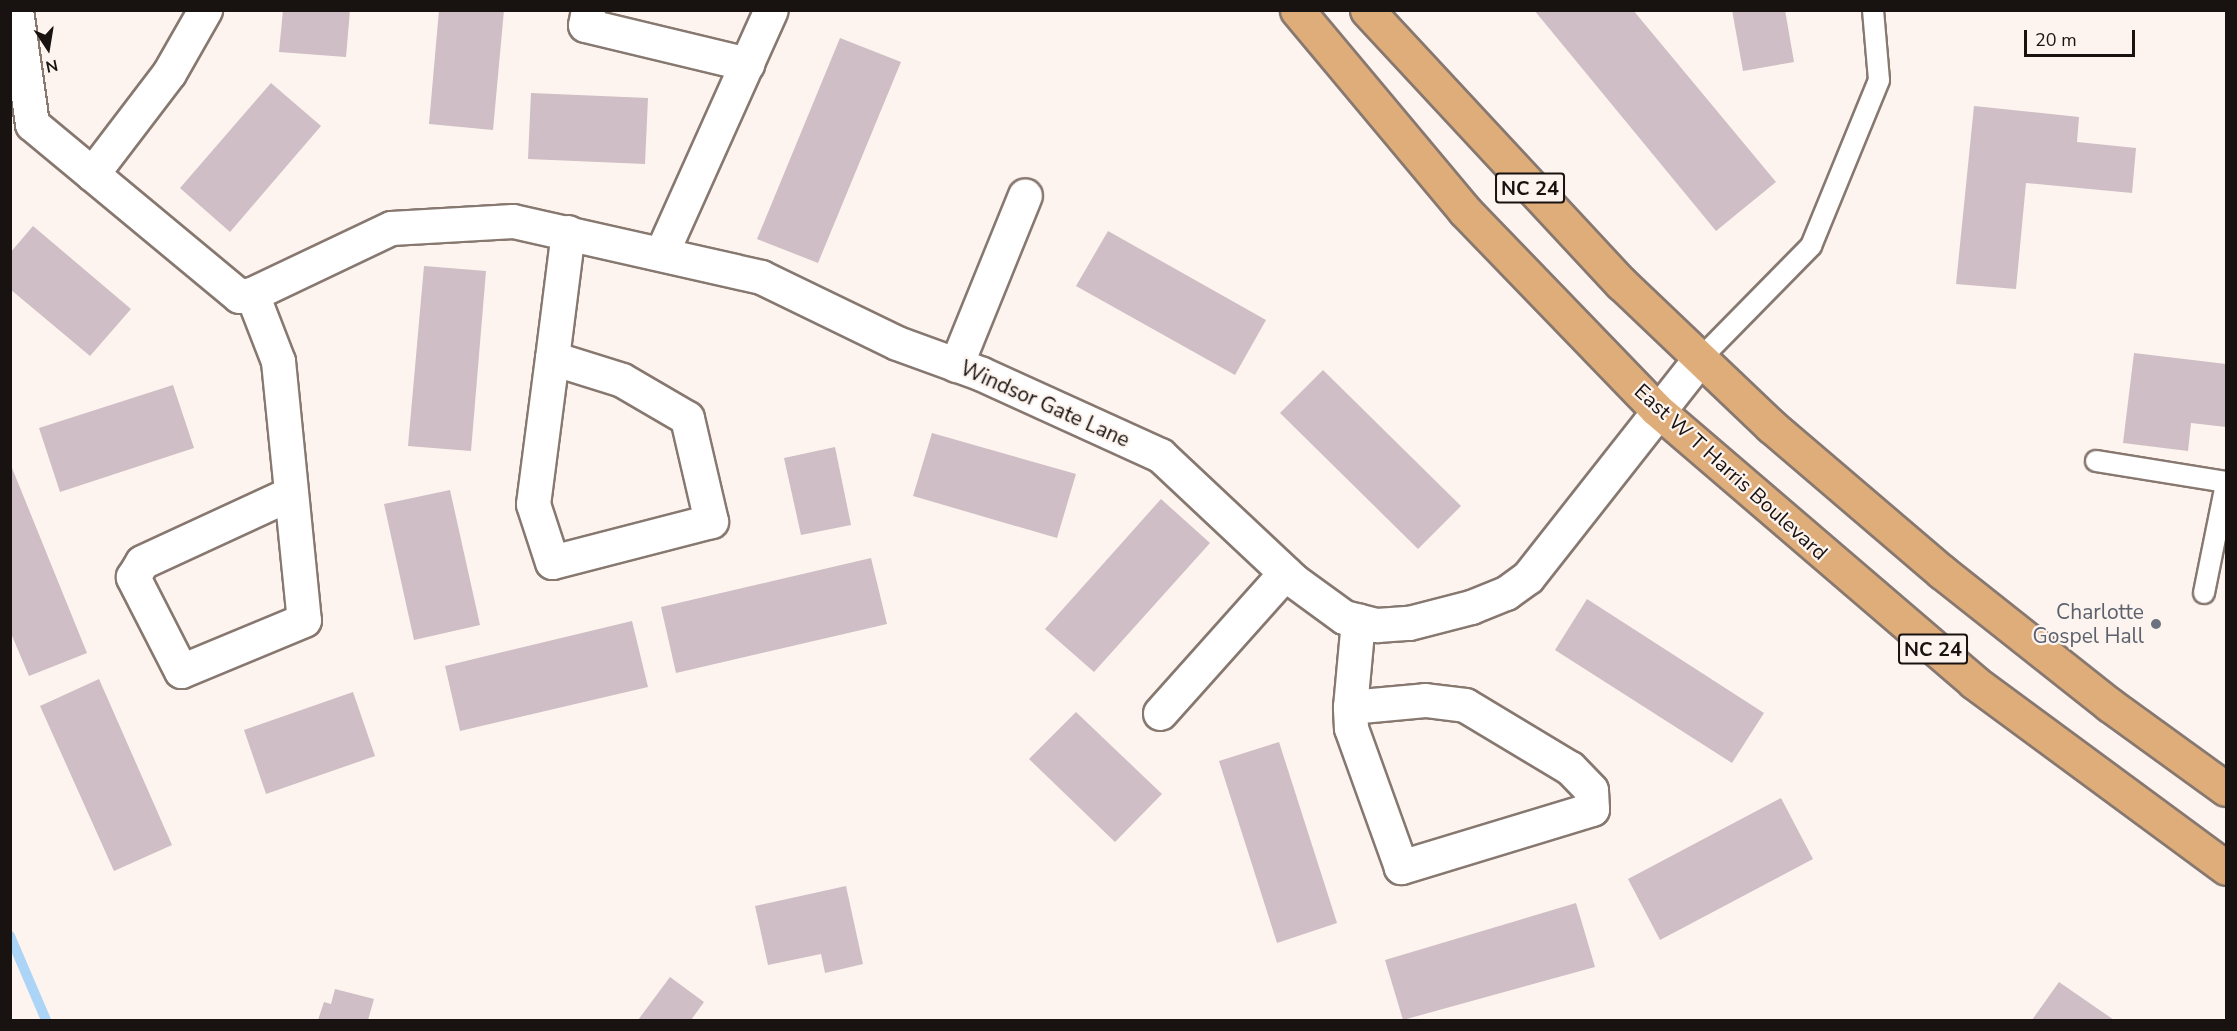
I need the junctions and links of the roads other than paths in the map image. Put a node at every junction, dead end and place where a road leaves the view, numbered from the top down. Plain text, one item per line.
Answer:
1 (16, 10) edge
2 (205, 10) edge
3 (588, 10) edge
4 (771, 10) edge
5 (1297, 10) edge
6 (1367, 10) edge
7 (1873, 10) edge
8 (747, 64) junction
9 (93, 174) junction
10 (1025, 195) dead end
11 (568, 232) junction
12 (662, 252) junction
13 (252, 294) junction
14 (552, 358) junction
15 (1698, 360) junction
16 (956, 365) junction
17 (1656, 409) junction
18 (2096, 460) dead end
19 (2226, 483) edge
20 (291, 493) junction
21 (1285, 573) junction
22 (2204, 593) dead end
23 (1358, 620) junction
24 (1350, 707) junction
25 (1160, 713) dead end
26 (2226, 789) edge
27 (2226, 868) edge

1 - 9 street
2 - 9 street
3 - 8 street
4 - 8 street
5 - 17 main road, East W T Harris Boulevard / NC 24
6 - 15 main road, NC 24
7 - 15 lane
8 - 12 street
9 - 13 street
10 - 16 street
11 - 12 street, Windsor Gate Lane
11 - 13 street, Windsor Gate Lane
11 - 14 street
12 - 16 street, Windsor Gate Lane
13 - 20 street
14 - 14 street
15 - 17 street, Windsor Gate Lane
15 - 26 main road, NC 24
16 - 21 street, Windsor Gate Lane
17 - 23 street, Windsor Gate Lane
17 - 27 main road, East W T Harris Boulevard / NC 24
18 - 19 lane
19 - 22 lane
20 - 20 street
21 - 23 street, Windsor Gate Lane
21 - 25 street
23 - 24 street
24 - 24 street

